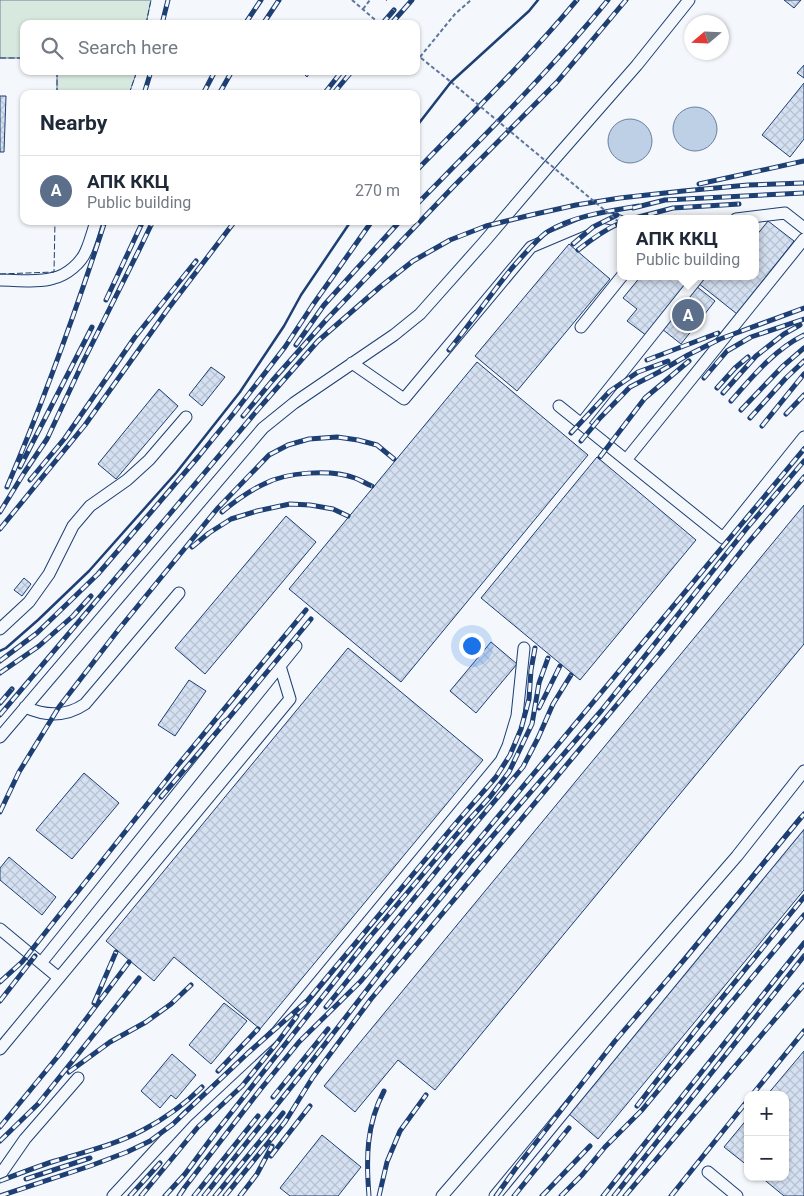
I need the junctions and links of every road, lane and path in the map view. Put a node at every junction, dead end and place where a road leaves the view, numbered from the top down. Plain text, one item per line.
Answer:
1 (352, 0) edge
2 (370, 0) edge
3 (471, 0) edge
4 (689, 0) edge
5 (362, 9) junction
6 (375, 20) edge
7 (420, 57) joint
8 (759, 216) edge
9 (617, 220) edge
10 (617, 221) edge
11 (95, 225) edge
12 (804, 228) edge
13 (804, 239) edge
14 (0, 280) edge
15 (619, 280) edge
16 (696, 280) edge
17 (581, 326) dead end
18 (352, 363) junction
19 (559, 406) dead end
20 (186, 417) dead end
21 (581, 424) junction
22 (804, 437) edge
23 (626, 460) junction
24 (179, 594) dead end
25 (0, 628) edge
26 (296, 646) dead end
27 (524, 648) dead end
28 (280, 666) junction
29 (25, 708) junction
30 (0, 737) edge
31 (804, 771) edge
32 (804, 820) edge
33 (0, 929) edge
34 (41, 963) junction
35 (59, 978) junction
36 (0, 1049) edge
37 (78, 1078) dead end
38 (708, 1172) dead end
39 (0, 1175) edge
40 (113, 1196) edge
41 (442, 1196) edge
42 (495, 1196) edge
43 (737, 1196) edge

1 - 5 path
2 - 5 path
3 - 7 path
4 - 18 lane
5 - 6 path
7 - 9 path, bridge
8 - 12 lane
10 - 18 lane
11 - 14 lane
13 - 23 lane
15 - 17 lane
16 - 21 lane
18 - 29 lane
19 - 21 lane
20 - 25 lane
21 - 23 lane
22 - 23 lane
24 - 29 lane
26 - 28 lane
27 - 40 lane
28 - 34 lane
28 - 35 lane
29 - 30 lane
31 - 41 lane
32 - 42 lane
33 - 34 lane
34 - 35 lane
35 - 36 lane
37 - 39 lane
38 - 43 lane

